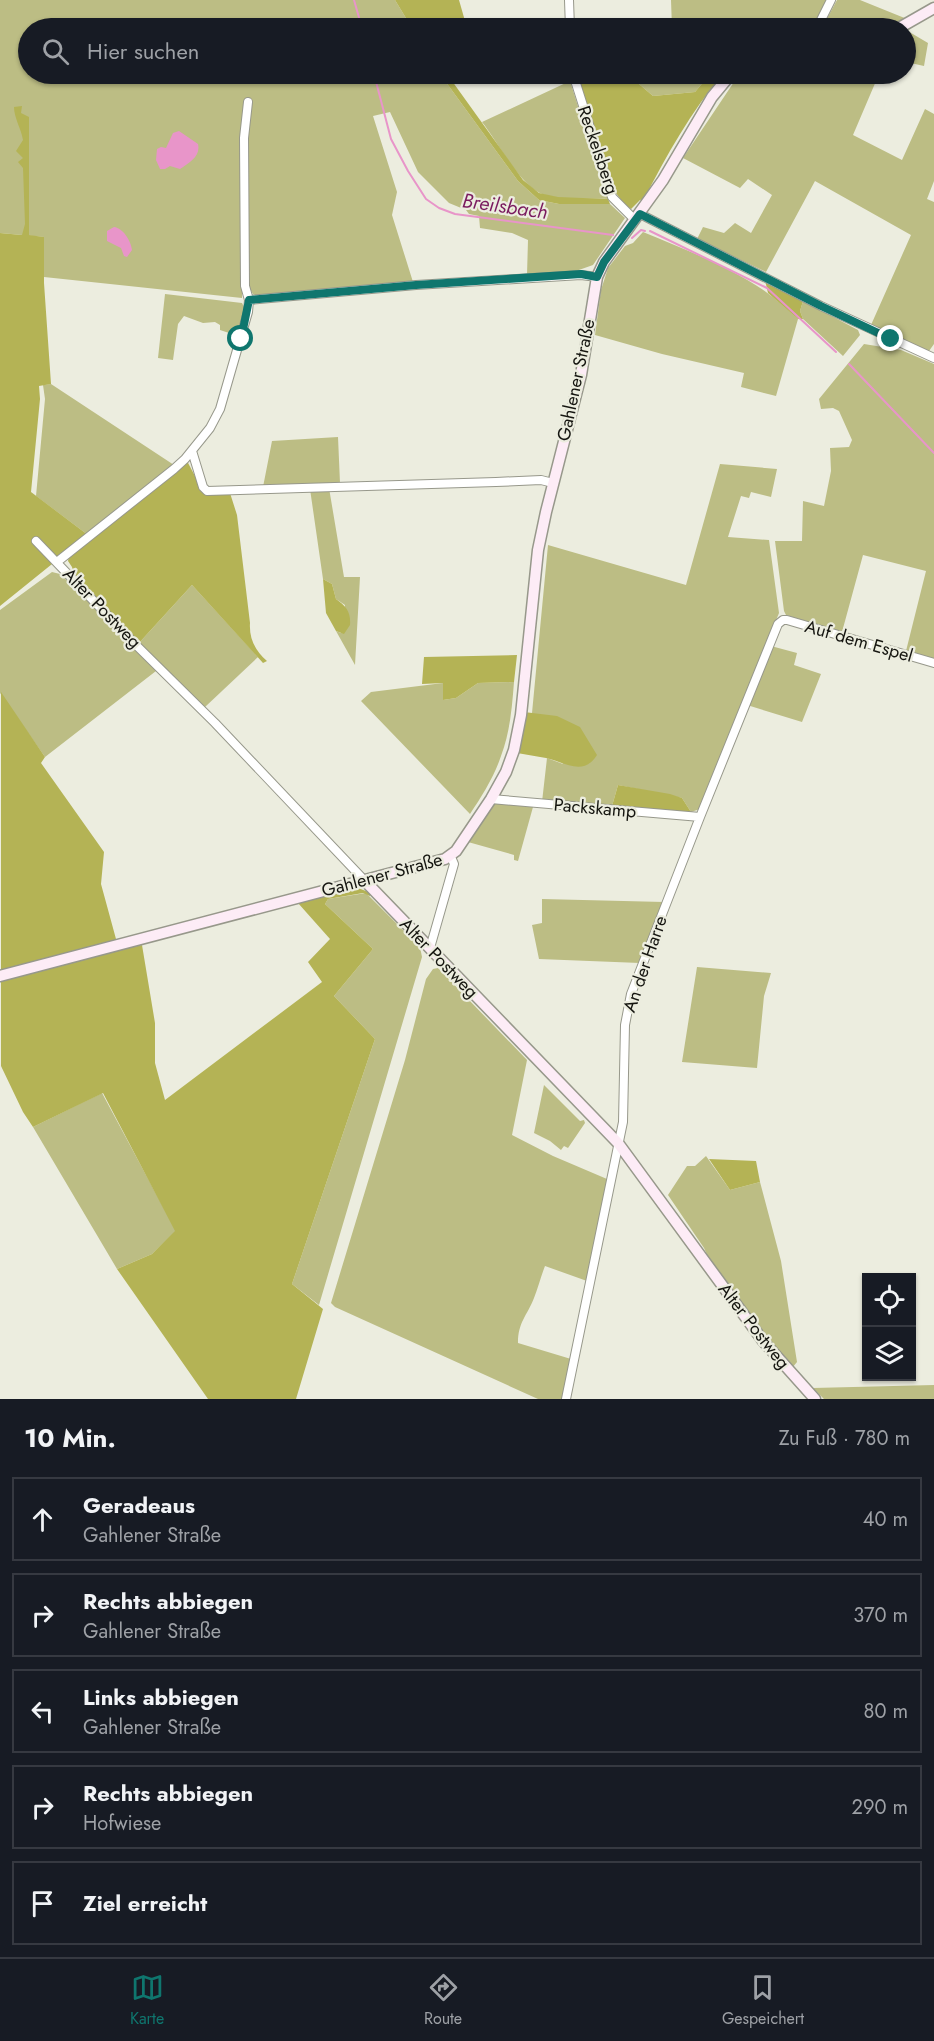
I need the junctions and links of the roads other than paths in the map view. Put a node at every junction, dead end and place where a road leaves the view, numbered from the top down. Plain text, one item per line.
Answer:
1 (569, 0) edge
2 (831, 0) edge
3 (934, 8) edge
4 (570, 18) edge
5 (822, 18) edge
6 (916, 18) edge
7 (576, 84) edge
8 (723, 84) edge
9 (248, 102) dead end
10 (637, 217) junction
11 (597, 277) junction
12 (249, 300) junction
13 (934, 358) edge
14 (192, 451) junction
15 (553, 483) junction
16 (36, 541) dead end
17 (57, 562) junction
18 (783, 620) joint
19 (934, 663) edge
20 (491, 799) junction
21 (700, 817) junction
22 (451, 856) junction
23 (365, 881) junction
24 (430, 948) junction
25 (0, 976) edge
26 (618, 1143) junction
27 (566, 1399) edge
28 (815, 1399) edge

1 - 4 street
2 - 5 street
3 - 6 main road
7 - 10 street, Reckelsberg
8 - 10 main road, Gahlener Straße
9 - 12 street
10 - 11 main road, Gahlener Straße
10 - 13 street, Reckelsberg
11 - 12 street
11 - 15 main road, Gahlener Straße
12 - 14 street
14 - 15 street
14 - 17 street
15 - 20 main road, Gahlener Straße
16 - 17 street, Alter Postweg
17 - 23 street, Alter Postweg
18 - 19 street, Auf dem Espel
18 - 21 street, An der Harre
20 - 21 street, Packskamp
20 - 22 main road, Gahlener Straße
21 - 26 street, An der Harre
22 - 23 main road, Gahlener Straße
22 - 24 street
23 - 24 main road, Alter Postweg
23 - 25 main road, Gahlener Straße
24 - 26 main road, Alter Postweg
26 - 27 street, An der Harre
26 - 28 main road, Alter Postweg

